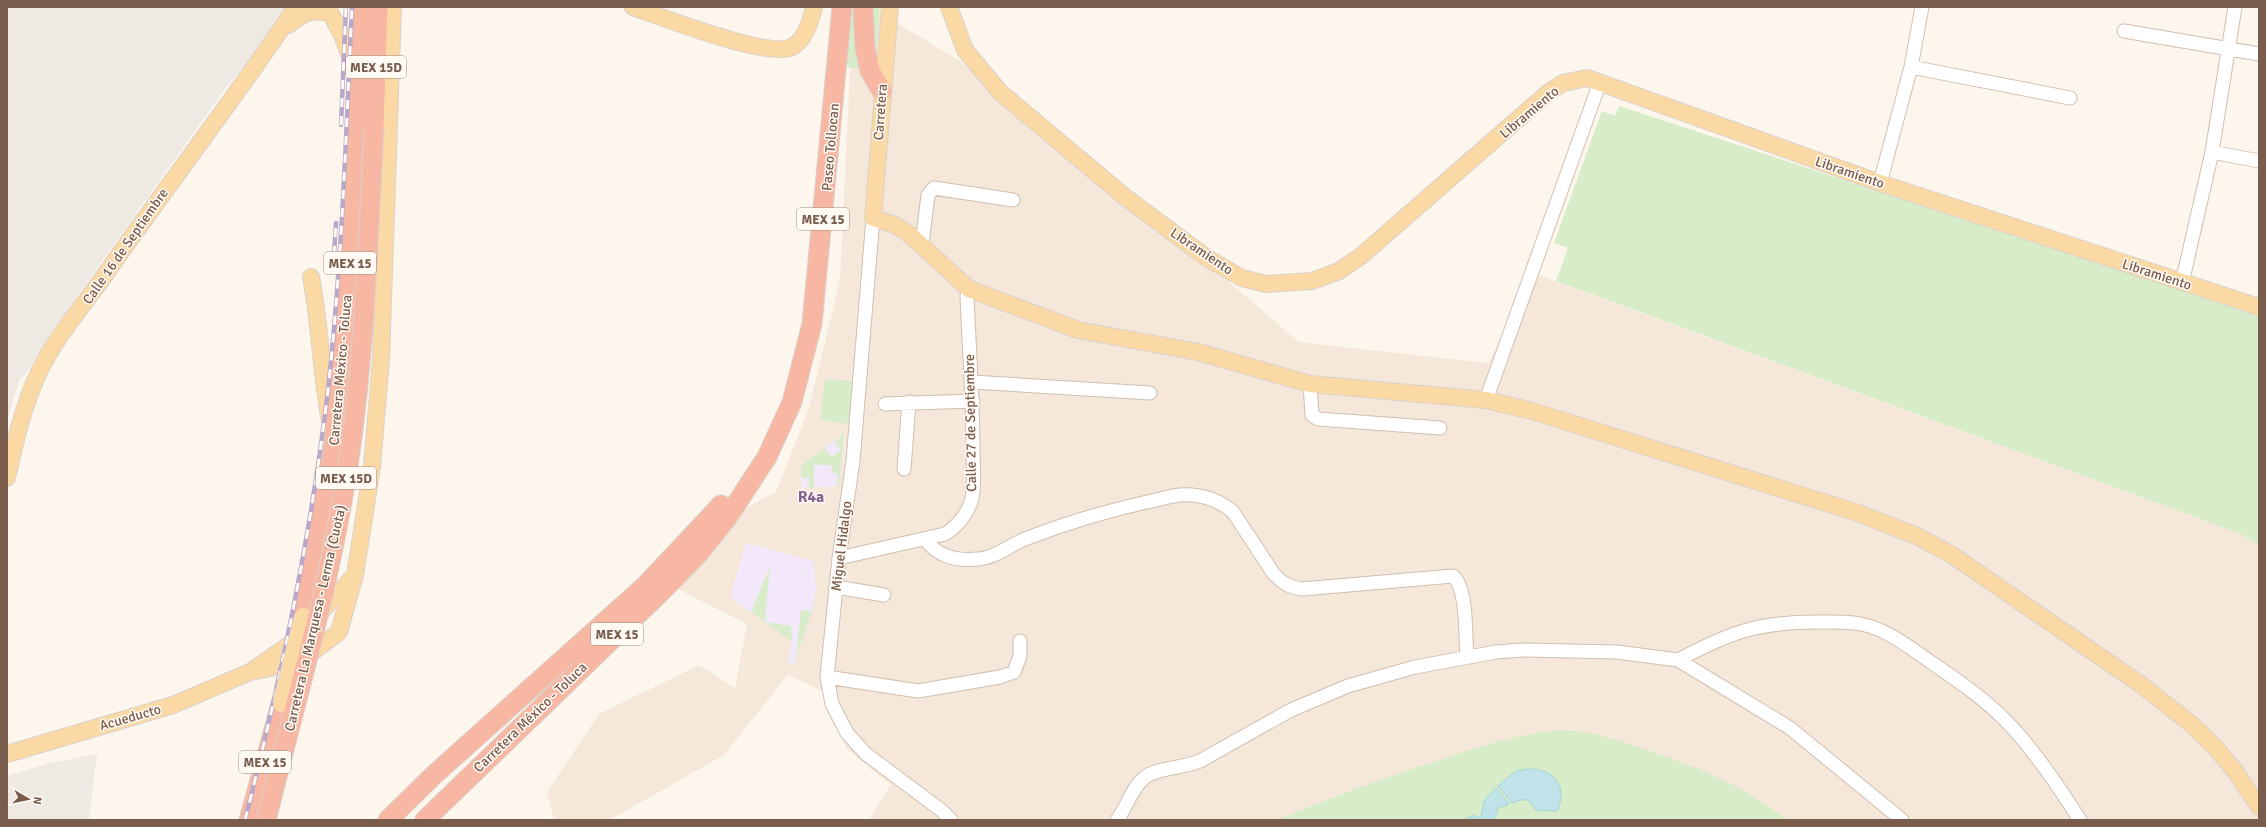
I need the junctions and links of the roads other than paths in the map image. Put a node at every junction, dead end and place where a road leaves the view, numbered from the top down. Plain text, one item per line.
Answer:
1 (296, 7) edge
2 (362, 7) edge
3 (378, 7) edge
4 (393, 7) edge
5 (633, 7) edge
6 (814, 7) edge
7 (842, 7) edge
8 (863, 7) edge
9 (890, 7) edge
10 (949, 7) edge
11 (1922, 7) edge
12 (2235, 7) edge
13 (2124, 30) dead end
14 (279, 32) junction
15 (2228, 47) junction
16 (2259, 54) edge
17 (1911, 67) junction
18 (359, 81) junction
19 (1600, 82) junction
20 (882, 90) junction
21 (2070, 98) dead end
22 (2212, 152) junction
23 (2259, 160) edge
24 (1880, 183) junction
25 (1013, 200) dead end
26 (873, 218) junction
27 (922, 244) junction
28 (311, 277) dead end
29 (2182, 283) junction
30 (969, 289) junction
31 (2259, 307) edge
32 (972, 382) junction
33 (1310, 384) junction
34 (1150, 393) dead end
35 (1486, 400) junction
36 (973, 401) junction
37 (909, 402) junction
38 (885, 404) dead end
39 (782, 427) junction
40 (1440, 428) dead end
41 (334, 445) junction
42 (904, 469) dead end
43 (7, 478) edge
44 (924, 539) junction
45 (839, 558) junction
46 (354, 575) junction
47 (836, 587) junction
48 (884, 595) dead end
49 (303, 616) joint
50 (1020, 641) dead end
51 (1467, 657) junction
52 (1678, 660) junction
53 (250, 672) junction
54 (827, 677) junction
55 (281, 704) joint
56 (7, 754) edge
57 (2259, 807) edge
58 (249, 820) edge
59 (266, 820) edge
60 (388, 820) edge
61 (425, 820) edge
62 (952, 820) edge
63 (1117, 820) edge
64 (1902, 820) edge
65 (2080, 820) edge

1 - 14 main road, Calle 16 de Septiembre
2 - 18 highway, Carretera México - Toluca / MEX 15
3 - 59 highway, Carretera La Marquesa - Lerma (Cuota) / MEX 15D, bridge
4 - 46 main road
5 - 6 main road
7 - 39 highway, Paseo Tollocan / MEX 15
8 - 20 highway
9 - 20 main road, Carretera
10 - 19 main road, Libramiento
11 - 17 street
12 - 15 street
13 - 15 street
14 - 18 main road
14 - 43 main road, Calle 16 de Septiembre
15 - 16 street
15 - 22 street
17 - 21 street
17 - 24 street
18 - 41 highway, Carretera México - Toluca / MEX 15
19 - 24 main road, Libramiento
19 - 35 street
20 - 26 main road, Carretera
22 - 23 street
22 - 29 street
24 - 29 main road, Libramiento
25 - 27 street
26 - 27 main road
26 - 45 street, Miguel Hidalgo
27 - 30 main road
28 - 41 main road
29 - 31 main road, Libramiento
30 - 32 street, Calle 27 de Septiembre
30 - 33 main road
32 - 34 street
32 - 36 street, Calle 27 de Septiembre
33 - 35 main road
33 - 40 street
35 - 57 main road
36 - 37 street
36 - 44 street, Calle 27 de Septiembre
37 - 38 street
37 - 42 street
39 - 60 highway
39 - 61 highway, Carretera México - Toluca / MEX 15
41 - 49 highway, Carretera México - Toluca / MEX 15
44 - 45 street, Calle 27 de Septiembre
44 - 51 street
45 - 47 street, Miguel Hidalgo
46 - 53 main road
46 - 53 main road
47 - 48 street
47 - 54 street, Miguel Hidalgo
49 - 55 main road, Carretera México - Toluca / MEX 15, bridge
50 - 54 street
51 - 52 street
51 - 63 street
52 - 64 street
52 - 65 street
53 - 56 main road, Acueducto
54 - 62 street, Miguel Hidalgo
55 - 58 highway, Carretera México - Toluca / MEX 15

